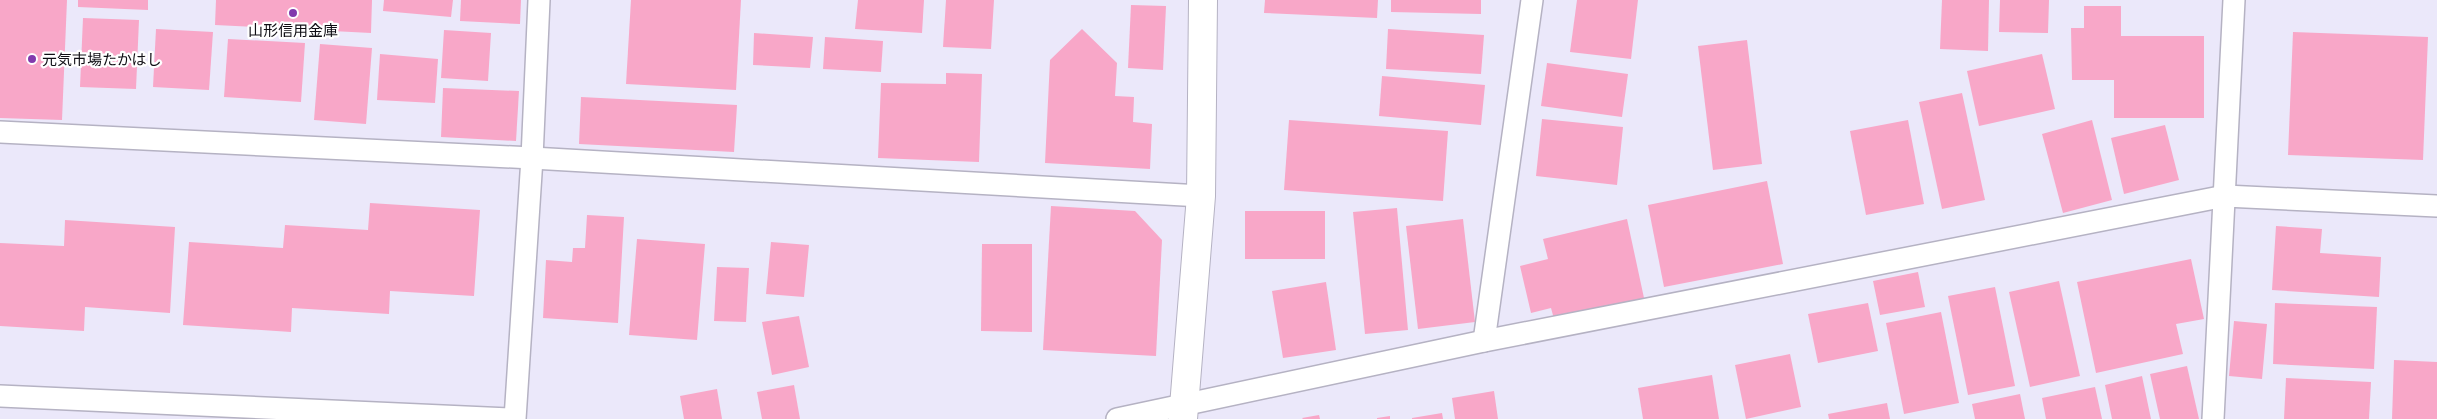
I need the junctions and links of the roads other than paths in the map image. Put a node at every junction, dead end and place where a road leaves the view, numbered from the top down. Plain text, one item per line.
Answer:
1 (539, 0) edge
2 (1203, 0) edge
3 (1532, 0) edge
4 (2234, 0) edge
5 (0, 132) edge
6 (532, 158) junction
7 (1201, 196) junction
8 (2225, 196) junction
9 (2437, 206) edge
10 (1484, 341) junction
11 (0, 396) edge
12 (1183, 412) edge
13 (510, 419) edge
14 (515, 419) edge
15 (1118, 419) edge
16 (2212, 419) edge

1 - 6 lane
2 - 7 street
3 - 10 lane
4 - 8 lane
5 - 6 lane
6 - 7 lane
6 - 14 lane
7 - 12 street
8 - 9 lane
8 - 10 lane
8 - 16 lane
10 - 12 lane
11 - 13 lane
12 - 15 lane

